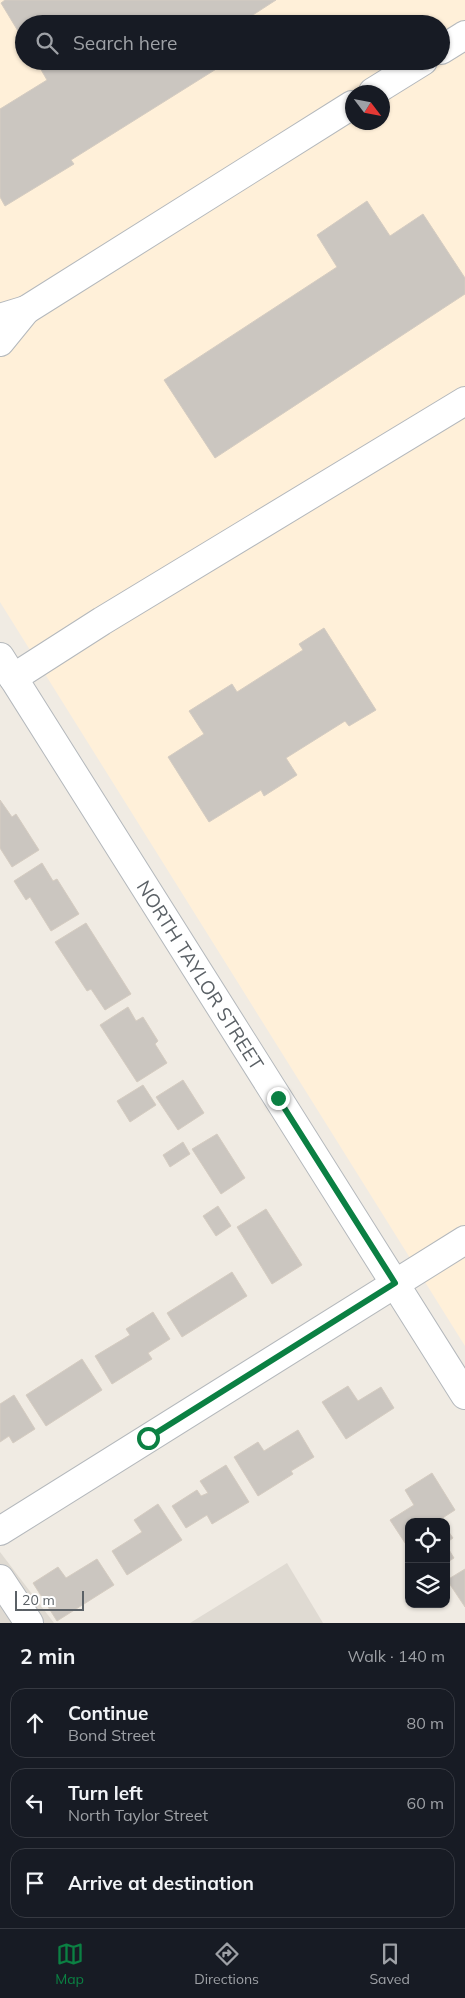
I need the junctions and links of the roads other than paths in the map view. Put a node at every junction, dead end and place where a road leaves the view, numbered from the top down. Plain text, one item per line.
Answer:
1 (465, 35) edge
2 (450, 44) edge
3 (408, 70) edge
4 (384, 85) edge
5 (345, 109) edge
6 (26, 310) junction
7 (0, 318) edge
8 (0, 342) edge
9 (465, 401) edge
10 (6, 668) edge
11 (465, 1240) edge
12 (395, 1283) junction
13 (465, 1395) edge
14 (0, 1531) edge
15 (0, 1579) edge
16 (29, 1623) edge

1 - 2 street
3 - 4 street
5 - 6 street
6 - 7 street
6 - 8 street
9 - 10 street
10 - 12 street, NORTH TAYLOR STREET
11 - 12 street
12 - 13 street, NORTH TAYLOR STREET
12 - 14 street
15 - 16 street

